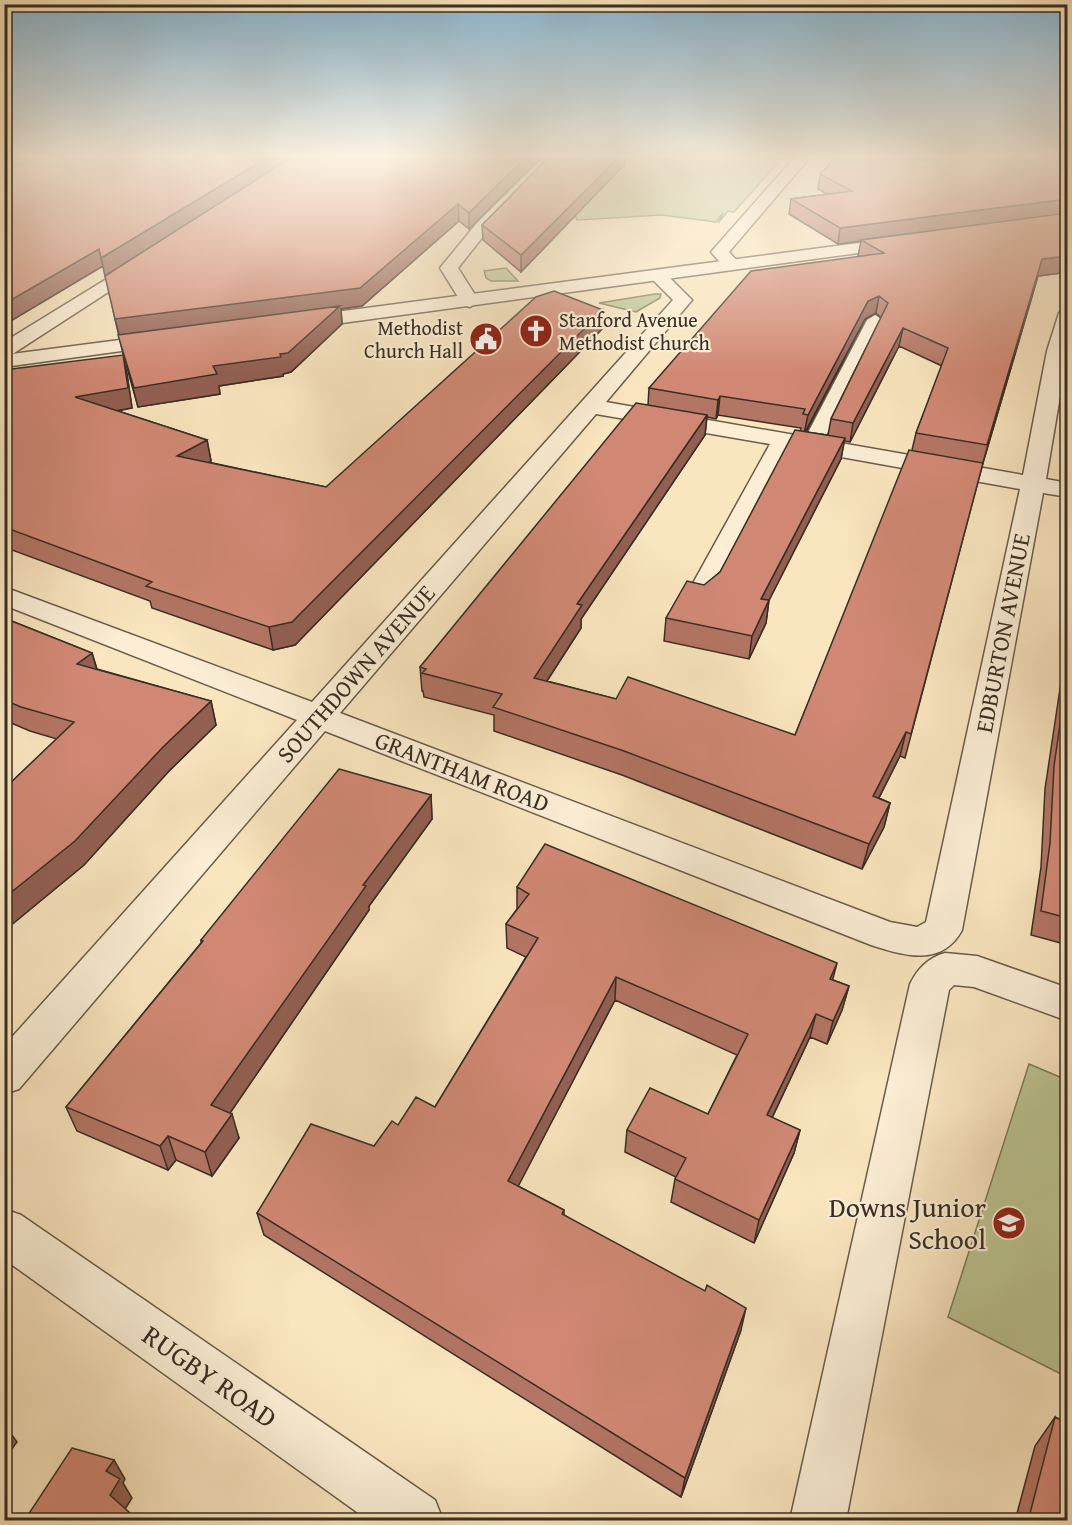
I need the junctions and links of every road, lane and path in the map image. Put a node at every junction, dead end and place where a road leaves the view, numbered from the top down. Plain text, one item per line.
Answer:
1 (480, 228) edge
2 (742, 228) edge
3 (919, 240) edge
4 (160, 251) edge
5 (731, 264) junction
6 (657, 275) junction
7 (470, 301) junction
8 (1068, 313) edge
9 (875, 320) edge
10 (284, 325) edge
11 (179, 338) edge
12 (4, 351) edge
13 (1062, 352) edge
14 (4, 361) edge
15 (590, 406) junction
16 (784, 440) junction
17 (812, 444) junction
18 (1033, 484) junction
19 (1068, 490) edge
20 (4, 594) edge
21 (701, 594) edge
22 (318, 716) junction
23 (933, 956) junction
24 (1068, 1005) edge
25 (4, 1076) edge
26 (4, 1231) edge
27 (415, 1521) edge
28 (818, 1521) edge

1 - 7 street
2 - 5 street
3 - 5 street
4 - 12 street
5 - 6 street
6 - 7 street
6 - 15 street, SOUTHDOWN AVENUE
7 - 10 street
8 - 13 street, EDBURTON AVENUE
9 - 17 lane
11 - 14 street
13 - 18 street, EDBURTON AVENUE
15 - 16 street
15 - 22 street, SOUTHDOWN AVENUE
16 - 17 street
16 - 21 street
17 - 18 street
18 - 19 street
18 - 23 street, EDBURTON AVENUE
20 - 22 street, GRANTHAM ROAD
22 - 23 street, GRANTHAM ROAD
22 - 25 street, SOUTHDOWN AVENUE
23 - 24 street, GRANTHAM ROAD
23 - 28 street, EDBURTON AVENUE
26 - 27 street, RUGBY ROAD

